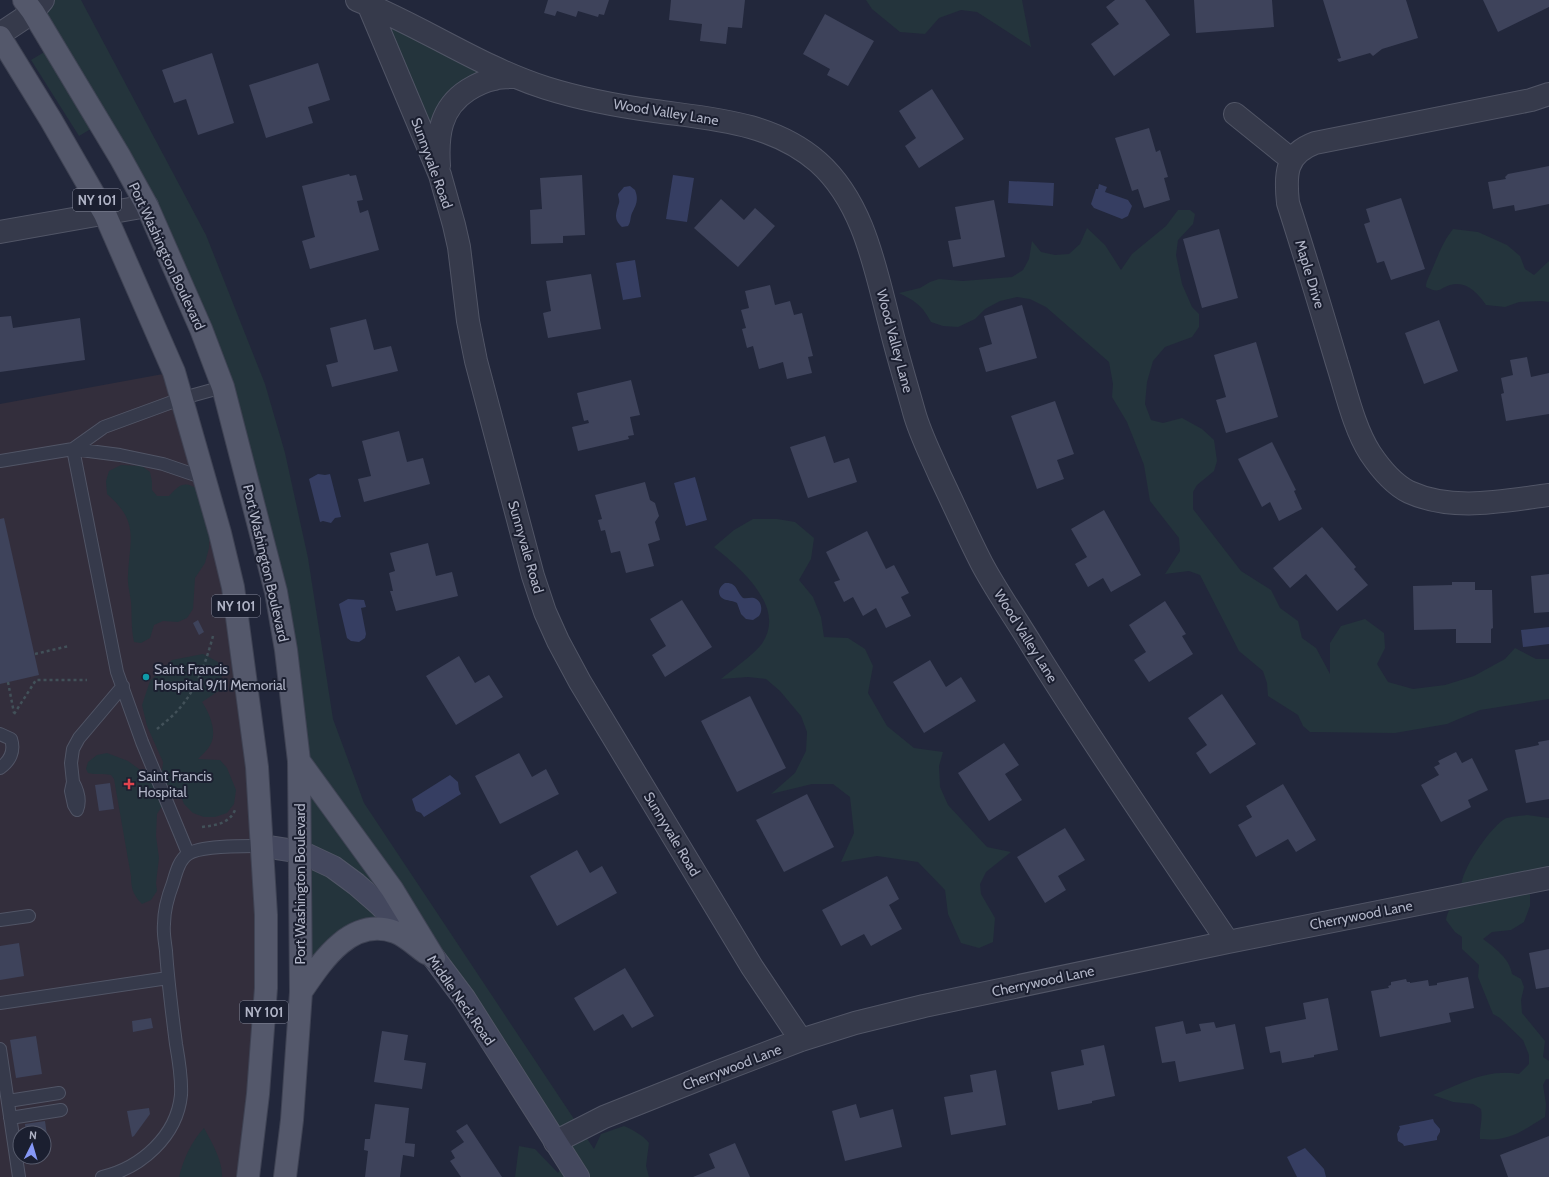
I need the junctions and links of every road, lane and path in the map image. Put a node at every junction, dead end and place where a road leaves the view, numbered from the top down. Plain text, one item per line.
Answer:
1 (363, 2) edge
2 (33, 4) edge
3 (0, 34) edge
4 (0, 37) edge
5 (515, 77) junction
6 (1549, 94) edge
7 (1235, 114) dead end
8 (1292, 160) junction
9 (440, 175) junction
10 (147, 206) junction
11 (105, 214) junction
12 (0, 232) edge
13 (223, 387) junction
14 (183, 398) junction
15 (73, 449) junction
16 (0, 461) edge
17 (204, 478) junction
18 (1549, 495) edge
19 (213, 636) dead end
20 (70, 646) dead end
21 (35, 654) dead end
22 (87, 680) dead end
23 (8, 682) dead end
24 (123, 686) junction
25 (156, 731) dead end
26 (0, 734) edge
27 (299, 761) junction
28 (0, 768) edge
29 (73, 782) dead end
30 (235, 810) dead end
31 (202, 827) dead end
32 (263, 846) junction
33 (301, 852) junction
34 (188, 853) junction
35 (1549, 878) edge
36 (30, 916) dead end
37 (0, 920) edge
38 (1228, 942) junction
39 (434, 958) junction
40 (168, 978) junction
41 (301, 992) junction
42 (0, 1003) edge
43 (801, 1040) junction
44 (0, 1049) edge
45 (59, 1093) dead end
46 (8, 1101) junction
47 (62, 1110) dead end
48 (10, 1118) junction
49 (555, 1142) junction
50 (20, 1177) edge
51 (102, 1177) edge
52 (248, 1177) edge
53 (286, 1177) edge
54 (578, 1177) edge

1 - 5 street, Wood Valley Lane
1 - 9 street, Sunnyvale Road
2 - 3 street
2 - 10 main road, Port Washington Boulevard / NY 101
4 - 11 main road, NY 101
5 - 9 street
5 - 38 street, Wood Valley Lane
6 - 8 street
7 - 8 street
8 - 18 street, Maple Drive
9 - 43 street, Sunnyvale Road
10 - 11 street
10 - 13 main road, Port Washington Boulevard / NY 101
11 - 12 street
11 - 14 main road, NY 101
13 - 14 lane
13 - 27 main road, Port Washington Boulevard / NY 101
14 - 15 lane
14 - 17 main road, NY 101
15 - 16 lane
15 - 17 lane
15 - 24 lane
17 - 32 main road, NY 101
19 - 25 path
20 - 21 path
22 - 23 path
24 - 29 lane
24 - 34 lane
26 - 28 lane
27 - 33 main road, Port Washington Boulevard / NY 101
27 - 39 main road
30 - 31 path
32 - 33 main road, Middle Neck Road
32 - 34 lane
32 - 52 main road, NY 101
33 - 39 main road, Middle Neck Road
33 - 41 main road, Port Washington Boulevard / NY 101
34 - 40 lane
35 - 38 street, Cherrywood Lane
36 - 37 lane
38 - 43 street, Cherrywood Lane
39 - 41 main road
39 - 49 main road, Middle Neck Road
40 - 42 lane
40 - 51 lane
41 - 53 main road, Port Washington Boulevard / NY 101
43 - 49 street, Cherrywood Lane
44 - 46 lane
45 - 46 lane
46 - 48 lane
47 - 48 lane
48 - 50 lane
49 - 54 main road, Middle Neck Road

